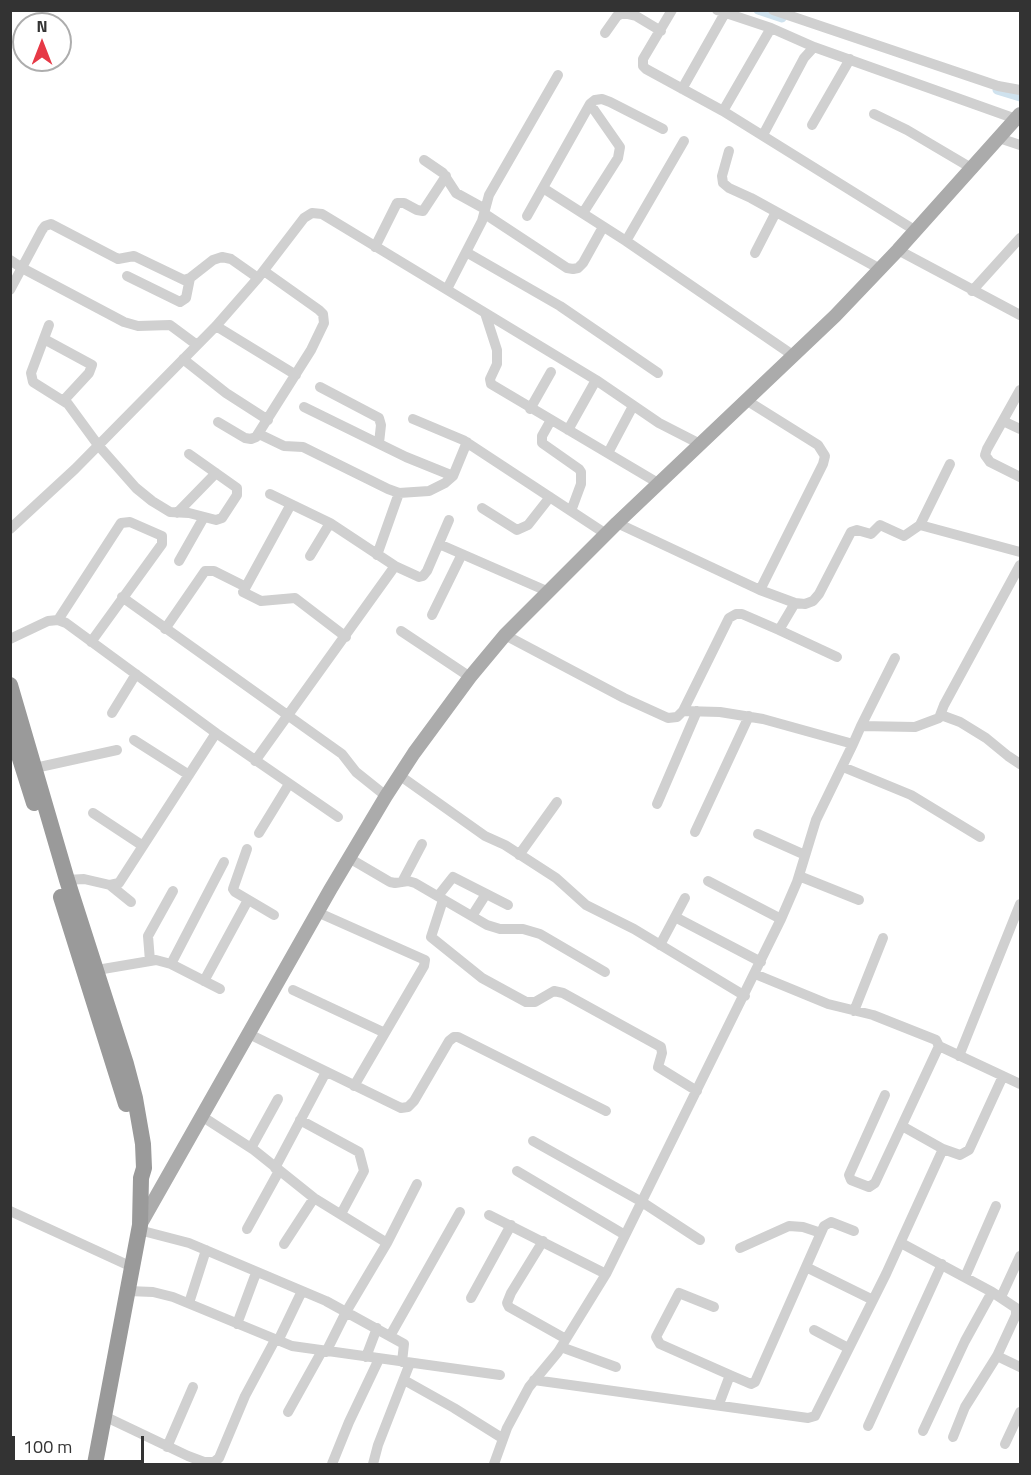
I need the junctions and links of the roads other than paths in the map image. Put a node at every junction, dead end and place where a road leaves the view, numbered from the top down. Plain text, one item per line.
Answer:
1 (672, 10) edge
2 (773, 10) edge
3 (721, 12) edge
4 (771, 28) junction
5 (661, 31) junction
6 (605, 33) dead end
7 (814, 47) junction
8 (850, 59) junction
9 (558, 75) dead end
10 (682, 89) junction
11 (1020, 90) edge
12 (590, 104) junction
13 (723, 111) junction
14 (874, 114) dead end
15 (1018, 116) edge
16 (812, 125) dead end
17 (663, 129) dead end
18 (763, 135) junction
19 (999, 138) junction
20 (684, 141) dead end
21 (1020, 145) edge
22 (729, 151) dead end
23 (424, 160) dead end
24 (972, 169) junction
25 (446, 176) junction
26 (543, 188) junction
27 (485, 211) junction
28 (776, 212) junction
29 (583, 213) junction
30 (527, 216) dead end
31 (603, 227) junction
32 (916, 231) junction
33 (1020, 238) edge
34 (626, 241) junction
35 (375, 247) junction
36 (898, 250) junction
37 (466, 252) junction
38 (754, 253) dead end
39 (10, 260) edge
40 (22, 268) junction
41 (880, 269) junction
42 (261, 275) junction
43 (127, 276) dead end
44 (190, 279) junction
45 (447, 289) junction
46 (10, 290) edge
47 (972, 291) junction
48 (485, 313) junction
49 (1020, 315) edge
50 (49, 325) dead end
51 (216, 326) junction
52 (44, 339) junction
53 (198, 345) junction
54 (794, 356) junction
55 (183, 359) junction
56 (551, 372) dead end
57 (658, 373) dead end
58 (296, 375) junction
59 (596, 380) junction
60 (320, 387) dead end
61 (1020, 390) edge
62 (64, 400) junction
63 (746, 400) junction
64 (633, 406) junction
65 (304, 407) dead end
66 (530, 409) junction
67 (413, 419) dead end
68 (268, 420) junction
69 (551, 420) junction
70 (218, 422) dead end
71 (1003, 422) junction
72 (1020, 429) edge
73 (568, 430) junction
74 (259, 434) junction
75 (467, 442) junction
76 (379, 443) junction
77 (700, 444) junction
78 (98, 445) junction
79 (608, 453) junction
80 (189, 454) dead end
81 (950, 464) dead end
82 (216, 472) junction
83 (453, 476) junction
84 (1020, 477) edge
85 (658, 483) junction
86 (399, 493) junction
87 (270, 494) dead end
88 (550, 497) junction
89 (290, 506) junction
90 (482, 508) dead end
91 (571, 511) junction
92 (177, 513) junction
93 (204, 517) junction
94 (448, 519) dead end
95 (617, 523) junction
96 (330, 524) junction
97 (920, 525) junction
98 (10, 530) edge
99 (606, 534) junction
100 (439, 543) junction
101 (1020, 552) edge
102 (462, 554) junction
103 (310, 555) dead end
104 (377, 555) junction
105 (179, 561) dead end
106 (1020, 565) edge
107 (395, 566) junction
108 (244, 585) junction
109 (760, 590) junction
110 (549, 592) junction
111 (122, 597) junction
112 (795, 603) junction
113 (432, 615) dead end
114 (58, 620) junction
115 (165, 628) junction
116 (779, 630) junction
117 (401, 631) dead end
118 (505, 635) junction
119 (346, 637) junction
120 (10, 639) edge
121 (92, 642) junction
122 (837, 657) dead end
123 (895, 658) dead end
124 (136, 674) junction
125 (470, 677) junction
126 (10, 685) edge
127 (683, 711) junction
128 (698, 711) junction
129 (112, 713) dead end
130 (287, 716) junction
131 (940, 716) junction
132 (749, 717) junction
133 (861, 726) junction
134 (10, 727) edge
135 (216, 734) junction
136 (134, 740) dead end
137 (853, 744) junction
138 (117, 750) dead end
139 (255, 761) junction
140 (1020, 764) edge
141 (843, 767) junction
142 (35, 768) junction
143 (399, 775) junction
144 (189, 776) junction
145 (289, 783) junction
146 (386, 796) junction
147 (557, 802) dead end
148 (657, 804) dead end
149 (93, 813) dead end
150 (338, 817) dead end
151 (696, 832) dead end
152 (259, 833) dead end
153 (758, 834) dead end
154 (980, 837) dead end
155 (422, 844) dead end
156 (143, 846) junction
157 (247, 849) dead end
158 (519, 855) junction
159 (805, 855) junction
160 (349, 858) junction
161 (224, 862) dead end
162 (799, 876) junction
163 (67, 880) junction
164 (708, 881) dead end
165 (402, 882) junction
166 (110, 885) junction
167 (172, 891) dead end
168 (486, 894) junction
169 (441, 898) junction
170 (685, 898) dead end
171 (248, 900) junction
172 (859, 900) dead end
173 (131, 902) dead end
174 (508, 904) dead end
175 (1020, 904) edge
176 (317, 912) junction
177 (274, 915) dead end
178 (472, 916) junction
179 (675, 917) junction
180 (782, 919) junction
181 (884, 938) dead end
182 (660, 945) junction
183 (150, 961) junction
184 (761, 962) junction
185 (171, 964) junction
186 (97, 970) junction
187 (605, 972) dead end
188 (755, 975) junction
189 (204, 981) junction
190 (220, 989) dead end
191 (293, 990) dead end
192 (745, 996) junction
193 (854, 1011) junction
194 (385, 1033) junction
195 (249, 1034) junction
196 (939, 1047) junction
197 (959, 1056) junction
198 (326, 1072) junction
199 (1003, 1077) junction
200 (1020, 1083) edge
201 (354, 1086) junction
202 (697, 1091) junction
203 (885, 1095) dead end
204 (278, 1100) dead end
205 (606, 1111) dead end
206 (203, 1117) junction
207 (300, 1120) junction
208 (902, 1126) junction
209 (533, 1141) dead end
210 (250, 1148) junction
211 (943, 1149) junction
212 (277, 1170) junction
213 (517, 1171) dead end
214 (141, 1178) junction
215 (417, 1184) dead end
216 (314, 1198) junction
217 (642, 1202) junction
218 (996, 1206) dead end
219 (13, 1212) edge
220 (460, 1212) dead end
221 (341, 1214) junction
222 (489, 1215) dead end
223 (10, 1225) edge
224 (511, 1225) junction
225 (140, 1228) junction
226 (247, 1229) dead end
227 (854, 1231) dead end
228 (821, 1233) junction
229 (625, 1235) junction
230 (700, 1240) dead end
231 (543, 1241) junction
232 (387, 1243) junction
233 (901, 1243) junction
234 (284, 1244) dead end
235 (740, 1248) dead end
236 (206, 1251) junction
237 (1020, 1256) edge
238 (942, 1264) junction
239 (132, 1267) junction
240 (806, 1267) junction
241 (256, 1273) junction
242 (606, 1274) junction
243 (965, 1276) junction
244 (128, 1291) junction
245 (302, 1292) junction
246 (996, 1295) junction
247 (471, 1298) dead end
248 (873, 1300) junction
249 (189, 1303) junction
250 (714, 1307) dead end
251 (346, 1312) junction
252 (237, 1324) junction
253 (377, 1328) junction
254 (814, 1330) dead end
255 (390, 1335) junction
256 (276, 1341) junction
257 (564, 1343) junction
258 (848, 1348) junction
259 (324, 1352) junction
260 (997, 1356) junction
261 (366, 1358) junction
262 (379, 1359) junction
263 (406, 1363) junction
264 (616, 1367) dead end
265 (1020, 1367) edge
266 (500, 1375) dead end
267 (730, 1375) junction
268 (404, 1380) junction
269 (534, 1380) junction
270 (193, 1387) dead end
271 (719, 1404) junction
272 (288, 1412) dead end
273 (1020, 1412) edge
274 (104, 1416) junction
275 (868, 1426) dead end
276 (923, 1431) dead end
277 (953, 1437) dead end
278 (502, 1438) junction
279 (1005, 1444) dead end
280 (167, 1447) junction
281 (95, 1464) edge
282 (332, 1464) edge
283 (373, 1464) edge
284 (494, 1464) edge

1 - 5 street
2 - 11 street
3 - 4 street
3 - 10 street
4 - 7 street
4 - 13 street
5 - 6 street
5 - 10 street
7 - 8 street
7 - 18 street
8 - 15 street
8 - 16 street
9 - 27 street
10 - 13 street
12 - 17 street
12 - 26 street
12 - 29 street
13 - 18 street
14 - 24 street
15 - 19 main road
18 - 32 street
19 - 21 street
19 - 24 main road
20 - 34 street
22 - 28 street
23 - 25 street
24 - 32 main road
25 - 27 street
25 - 35 street
26 - 29 street
26 - 30 street
27 - 31 street
27 - 37 street
28 - 38 street
28 - 41 street
29 - 31 street
31 - 34 street
32 - 36 main road
33 - 47 street
34 - 54 street
35 - 42 street
35 - 45 street
36 - 41 main road
36 - 47 street
37 - 45 street
37 - 57 street
39 - 40 street
40 - 44 street
40 - 46 street
40 - 53 street
41 - 54 main road
42 - 44 street
42 - 51 street
42 - 58 street
43 - 44 street
45 - 48 street
47 - 49 street
48 - 59 street
48 - 66 street
50 - 52 street
51 - 53 street
51 - 58 street
52 - 62 street
52 - 62 street
53 - 55 street
54 - 63 main road
55 - 68 street
55 - 78 street
56 - 66 street
58 - 68 street
59 - 64 street
59 - 73 street
60 - 76 street
61 - 71 street
62 - 78 street
63 - 77 main road
63 - 109 street
64 - 77 street
64 - 79 street
65 - 76 street
66 - 69 street
67 - 75 street
68 - 74 street
69 - 73 street
69 - 91 street
70 - 74 street
71 - 72 street
71 - 84 street
73 - 79 street
74 - 86 street
75 - 83 street
75 - 88 street
76 - 83 street
77 - 85 main road
78 - 92 street
78 - 98 street
79 - 85 street
80 - 82 street
81 - 97 street
82 - 92 street
82 - 93 street
83 - 86 street
85 - 95 main road
86 - 104 street
87 - 89 street
88 - 90 street
88 - 91 street
89 - 96 street
89 - 108 street
91 - 99 street
92 - 93 street
93 - 105 street
94 - 100 street
95 - 99 main road
95 - 109 street
96 - 103 street
96 - 104 street
97 - 101 street
97 - 112 street
99 - 110 main road
100 - 102 street
100 - 107 street
102 - 110 street
102 - 113 street
104 - 107 street
106 - 131 street
107 - 119 street
108 - 115 street
108 - 119 street
109 - 112 street
110 - 118 main road
111 - 114 street
111 - 115 street
111 - 121 street
112 - 116 street
114 - 120 street
114 - 121 street
115 - 130 street
116 - 122 street
116 - 127 street
117 - 125 street
118 - 125 main road
118 - 127 street
119 - 130 street
121 - 124 street
123 - 133 street
124 - 129 street
124 - 135 street
125 - 143 main road
126 - 142 highway
127 - 128 street
128 - 132 street
128 - 148 street
130 - 139 street
130 - 146 street
131 - 133 street
131 - 140 street
132 - 137 street
132 - 151 street
133 - 137 street
134 - 214 highway
135 - 139 street
135 - 144 street
136 - 144 street
137 - 141 street
138 - 142 street
139 - 145 street
141 - 154 street
141 - 159 street
142 - 163 highway
143 - 146 main road
143 - 158 street
144 - 156 street
145 - 150 street
145 - 152 street
146 - 160 main road
147 - 158 street
149 - 156 street
153 - 159 street
155 - 165 street
156 - 166 street
157 - 171 street
158 - 182 street
159 - 162 street
160 - 165 street
160 - 176 main road
161 - 185 street
162 - 172 street
162 - 180 street
163 - 166 street
163 - 186 highway
164 - 180 street
165 - 169 street
166 - 173 street
167 - 183 street
168 - 169 street
168 - 174 street
168 - 178 street
169 - 178 street
169 - 202 street
170 - 179 street
171 - 177 street
171 - 189 street
175 - 197 street
176 - 194 street
176 - 195 main road
178 - 187 street
179 - 182 street
179 - 184 street
180 - 184 street
181 - 193 street
182 - 192 street
183 - 185 street
183 - 186 street
184 - 188 street
185 - 189 street
186 - 214 highway
188 - 192 street
188 - 193 street
189 - 190 street
191 - 194 street
192 - 202 street
193 - 196 street
194 - 201 street
195 - 198 street
195 - 206 main road
196 - 197 street
196 - 208 street
197 - 199 street
198 - 201 street
198 - 207 street
199 - 200 street
199 - 211 street
201 - 205 street
202 - 217 street
203 - 208 street
204 - 210 street
206 - 210 street
206 - 225 main road
207 - 212 street
207 - 221 street
208 - 211 street
209 - 217 street
210 - 212 street
211 - 233 street
212 - 216 street
212 - 226 street
213 - 229 street
214 - 225 highway
215 - 232 street
216 - 221 street
216 - 234 street
217 - 229 street
217 - 230 street
218 - 243 street
219 - 223 street
219 - 239 street
220 - 255 street
221 - 232 street
222 - 224 street
224 - 231 street
224 - 247 street
225 - 236 street
225 - 239 highway
227 - 228 street
228 - 235 street
228 - 240 street
229 - 242 street
231 - 242 street
231 - 257 street
232 - 251 street
233 - 238 street
233 - 248 street
236 - 241 street
236 - 249 street
237 - 246 street
238 - 243 street
238 - 275 street
239 - 244 highway
240 - 248 street
240 - 267 street
241 - 245 street
241 - 252 street
242 - 257 street
243 - 246 street
244 - 249 street
244 - 274 highway
245 - 251 street
245 - 256 street
246 - 260 street
246 - 276 street
248 - 258 street
249 - 252 street
250 - 267 street
251 - 253 street
251 - 259 street
252 - 256 street
253 - 255 street
253 - 261 street
254 - 258 street
255 - 263 street
256 - 259 street
256 - 280 street
257 - 264 street
257 - 269 street
258 - 271 street
259 - 261 street
259 - 272 street
260 - 265 street
260 - 277 street
261 - 262 street
262 - 263 street
262 - 282 street
263 - 266 street
263 - 268 street
267 - 271 street
268 - 278 street
268 - 283 street
269 - 271 street
269 - 278 street
270 - 280 street
273 - 279 street
274 - 280 street
274 - 281 highway
278 - 284 street

